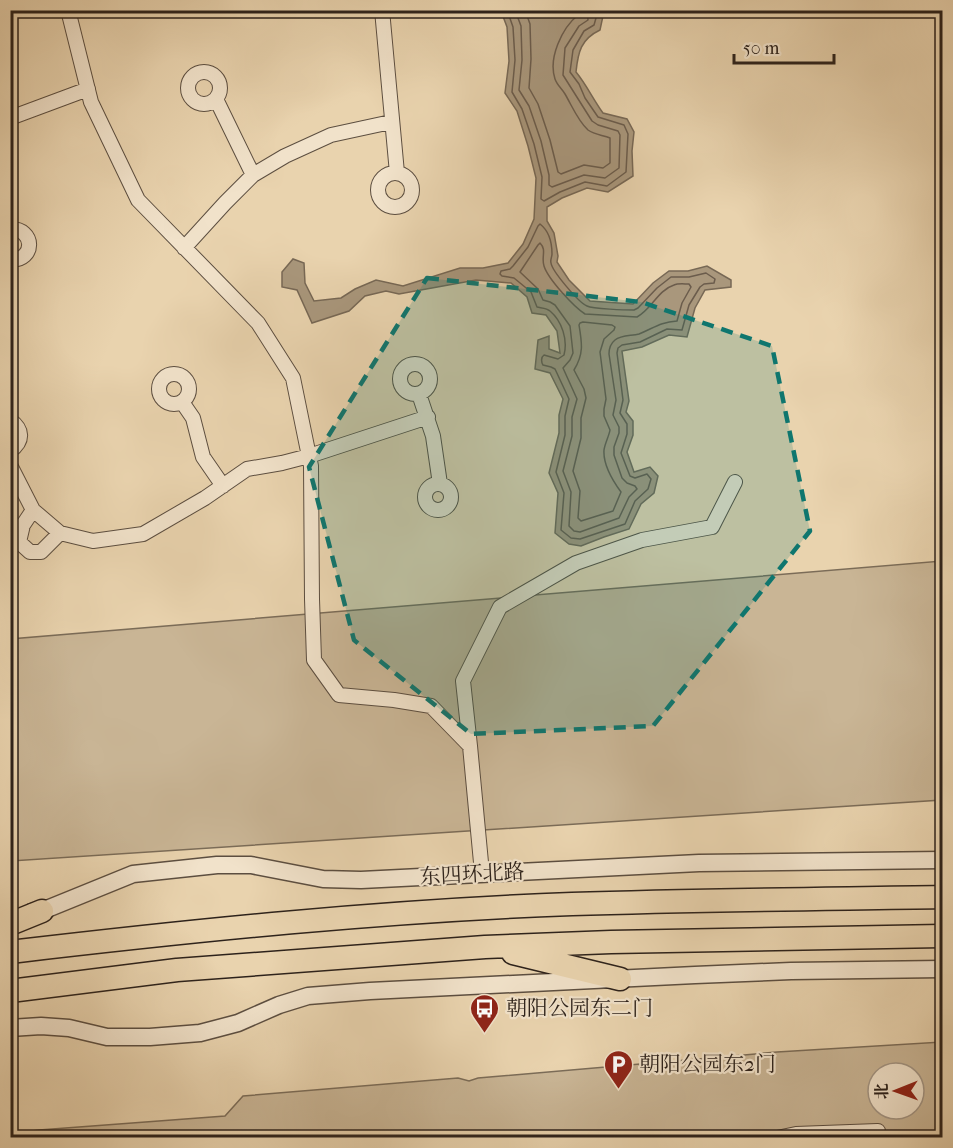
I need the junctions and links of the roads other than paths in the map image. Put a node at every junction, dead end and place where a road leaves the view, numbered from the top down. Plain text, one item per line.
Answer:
1 (68, 10) edge
2 (382, 10) edge
3 (88, 89) junction
4 (216, 99) dead end
5 (10, 118) edge
6 (392, 122) junction
7 (397, 173) dead end
8 (253, 175) junction
9 (10, 229) edge
10 (184, 248) junction
11 (10, 261) edge
12 (419, 394) dead end
13 (182, 402) dead end
14 (428, 417) junction
15 (10, 420) edge
16 (10, 451) edge
17 (309, 456) junction
18 (10, 465) edge
19 (735, 482) dead end
20 (441, 484) dead end
21 (223, 486) junction
22 (33, 510) junction
23 (60, 533) junction
24 (470, 746) junction
25 (942, 860) edge
26 (482, 873) junction
27 (942, 897) edge
28 (42, 911) junction
29 (10, 915) edge
30 (10, 924) edge
31 (942, 936) edge
32 (485, 946) junction
33 (10, 952) edge
34 (942, 969) edge
35 (620, 979) junction
36 (10, 991) edge
37 (10, 1028) edge
38 (878, 1131) dead end
39 (777, 1137) edge

1 - 3 street
2 - 6 street
3 - 5 street
3 - 10 street
4 - 8 street
6 - 7 street
6 - 8 street
8 - 10 street
9 - 11 street
10 - 17 street
12 - 14 street
13 - 21 street
14 - 17 street
14 - 20 street
15 - 16 street
17 - 21 street
17 - 24 street
18 - 22 street
19 - 24 street
21 - 23 street
22 - 23 street
22 - 23 street
24 - 26 street
25 - 26 street, 东四环北路
26 - 28 street, 东四环北路
27 - 33 highway, 东四环北路
28 - 29 street, 东四环北路
28 - 30 highway
31 - 32 highway
32 - 35 highway
32 - 36 highway
34 - 35 street
35 - 37 street
38 - 39 street

